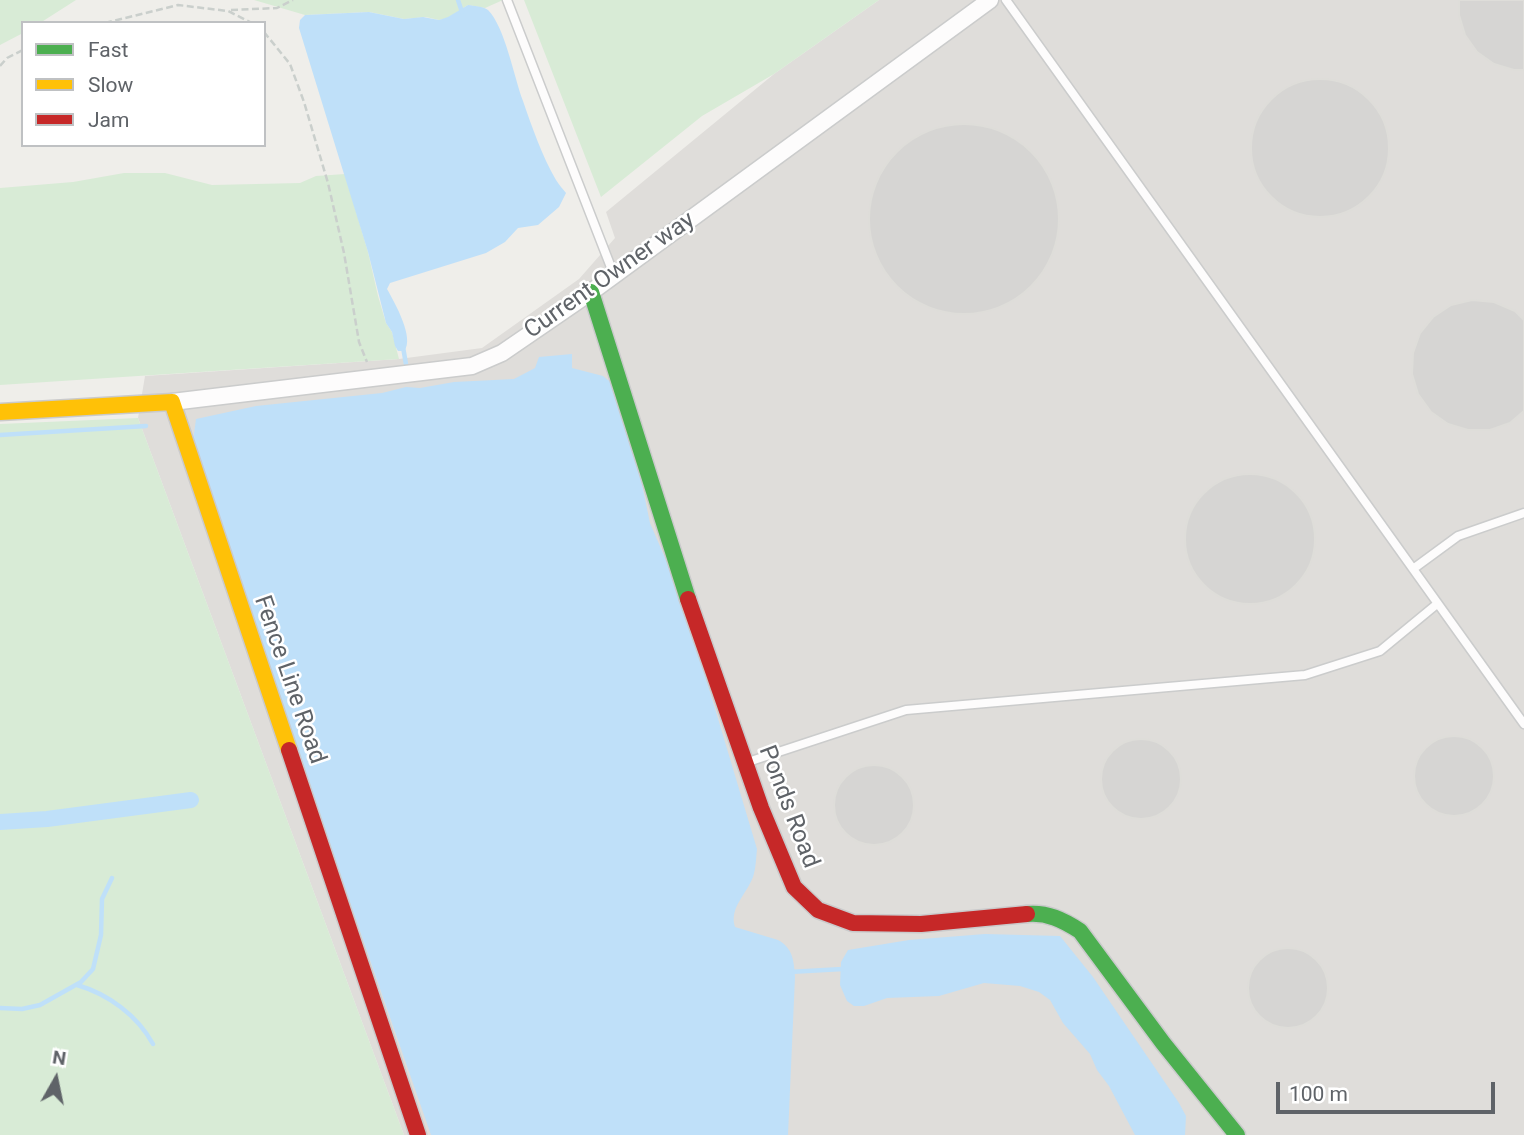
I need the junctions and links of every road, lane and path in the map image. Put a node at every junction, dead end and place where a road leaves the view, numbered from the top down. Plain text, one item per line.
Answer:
1 (293, 0) edge
2 (507, 0) edge
3 (989, 0) edge
4 (1006, 0) edge
5 (228, 11) junction
6 (113, 21) edge
7 (248, 21) edge
8 (266, 35) edge
9 (21, 51) edge
10 (0, 66) edge
11 (614, 275) junction
12 (591, 292) junction
13 (373, 378) junction
14 (172, 402) junction
15 (0, 412) edge
16 (1524, 513) edge
17 (1413, 569) junction
18 (1437, 604) junction
19 (1524, 724) edge
20 (745, 763) junction
21 (418, 1135) edge
22 (1237, 1135) edge

1 - 5 path
2 - 11 lane
3 - 11 street, Current Owner way
4 - 17 lane
5 - 6 path
5 - 7 path
8 - 13 path
9 - 10 path
11 - 12 street, Current Owner way
12 - 13 street, Current Owner way
12 - 20 street, Ponds Road
13 - 14 street, Current Owner way
14 - 15 street
14 - 21 street, Fence Line Road
16 - 17 lane
17 - 18 lane
18 - 19 lane
18 - 20 lane
20 - 22 street, Ponds Road

